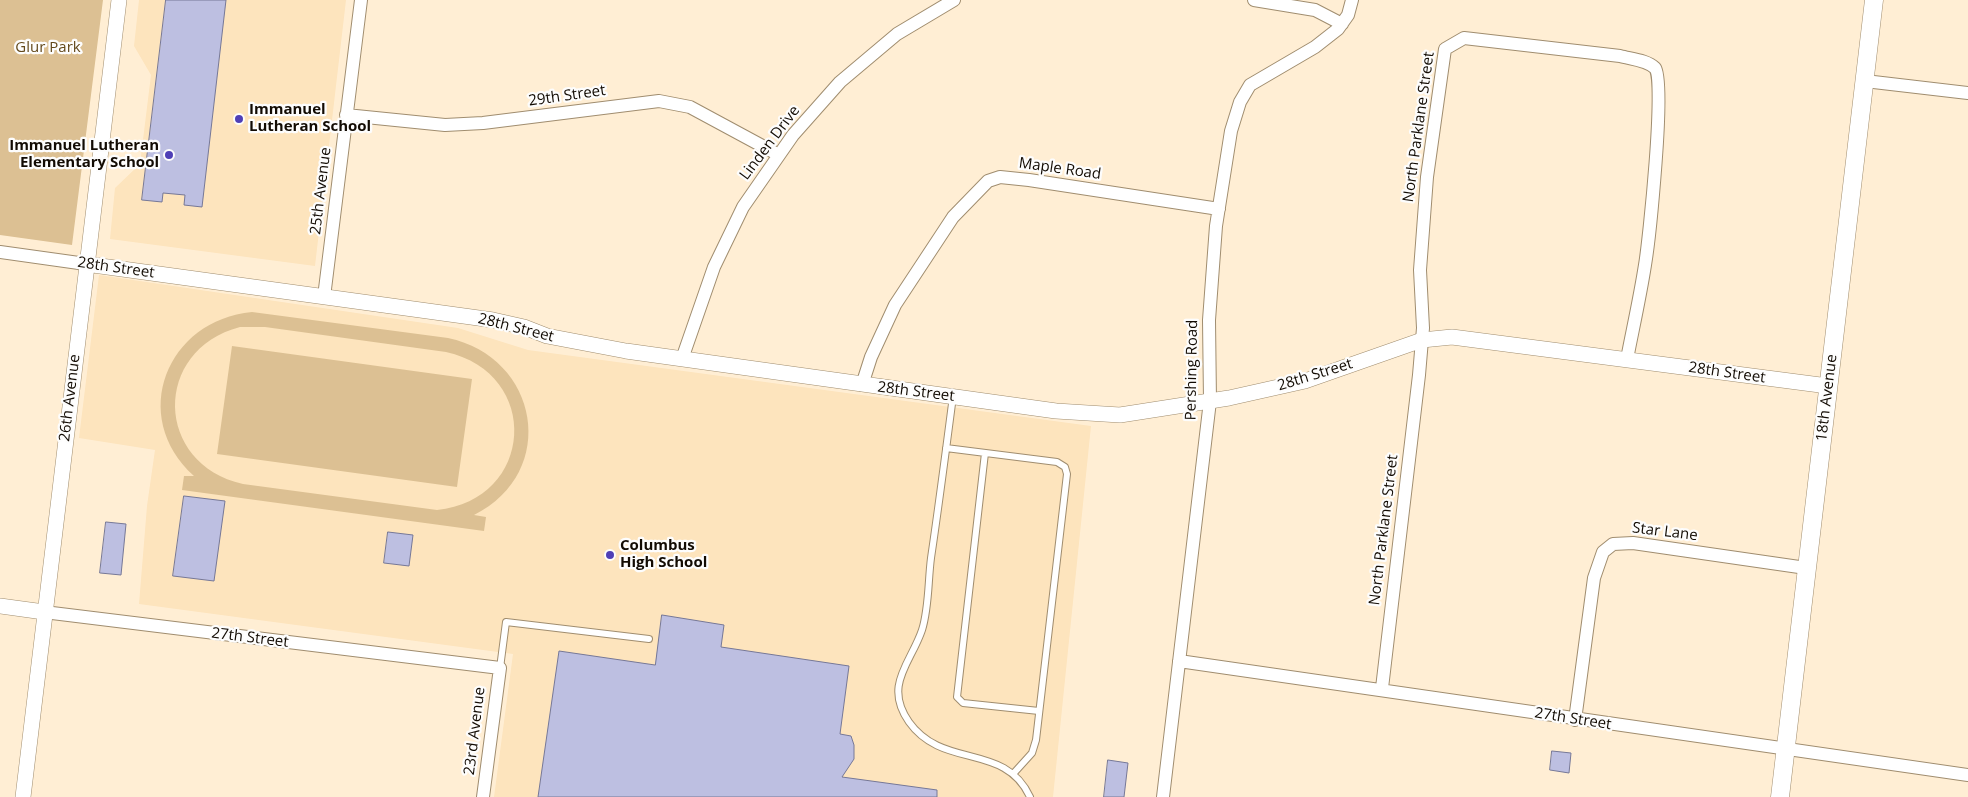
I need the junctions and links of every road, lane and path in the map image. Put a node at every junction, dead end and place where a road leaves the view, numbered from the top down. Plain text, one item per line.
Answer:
1 (119, 0) edge
2 (361, 0) edge
3 (954, 0) edge
4 (1254, 0) edge
5 (1352, 0) edge
6 (1874, 0) edge
7 (1342, 24) junction
8 (1865, 81) junction
9 (1968, 93) edge
10 (346, 115) junction
11 (779, 155) junction
12 (1219, 209) junction
13 (0, 252) edge
14 (86, 264) junction
15 (324, 297) junction
16 (1422, 340) junction
17 (682, 359) junction
18 (1627, 359) junction
19 (862, 385) junction
20 (1828, 386) junction
21 (953, 396) junction
22 (1210, 401) junction
23 (946, 448) junction
24 (985, 453) junction
25 (1806, 568) junction
26 (0, 606) edge
27 (44, 612) junction
28 (649, 639) dead end
29 (1179, 660) junction
30 (500, 668) junction
31 (1382, 688) junction
32 (1039, 712) junction
33 (1575, 720) junction
34 (1786, 749) junction
35 (1013, 774) junction
36 (1968, 775) edge
37 (23, 797) edge
38 (483, 797) edge
39 (1030, 797) edge
40 (1163, 797) edge
41 (1780, 797) edge

1 - 14 street, 26th Avenue
2 - 10 street, 25th Avenue
3 - 11 street, Linden Drive
4 - 7 street
5 - 7 street, Pershing Road
6 - 8 main road, 18th Avenue
7 - 12 street, Pershing Road
8 - 9 street
8 - 20 main road, 18th Avenue
10 - 11 street, 29th Street
10 - 15 street, 25th Avenue
11 - 17 street, Linden Drive
12 - 19 street, Maple Road
12 - 22 street, Pershing Road
13 - 14 street, 28th Street
14 - 15 street, 28th Street
14 - 27 street, 26th Avenue
15 - 17 street, 28th Street
16 - 18 street, 28th Street
16 - 18 street, North Parklane Street
16 - 22 street, 28th Street
16 - 31 street, North Parklane Street
17 - 19 street, 28th Street
18 - 20 street, 28th Street
19 - 21 street, 28th Street
20 - 25 main road, 18th Avenue
21 - 22 street, 28th Street
21 - 23 lane
22 - 29 street, Pershing Road
23 - 24 lane
23 - 35 lane
24 - 32 lane
24 - 32 lane
25 - 33 street, Star Lane
25 - 34 main road, 18th Avenue
26 - 27 street, 27th Street
27 - 30 street, 27th Street
27 - 37 street, 26th Avenue
28 - 30 lane
29 - 31 street, 27th Street
29 - 40 street, Pershing Road
30 - 38 street, 23rd Avenue
31 - 33 street, 27th Street
32 - 35 lane
33 - 34 street, 27th Street
34 - 36 street, 27th Street
34 - 41 main road, 18th Avenue
35 - 39 lane

